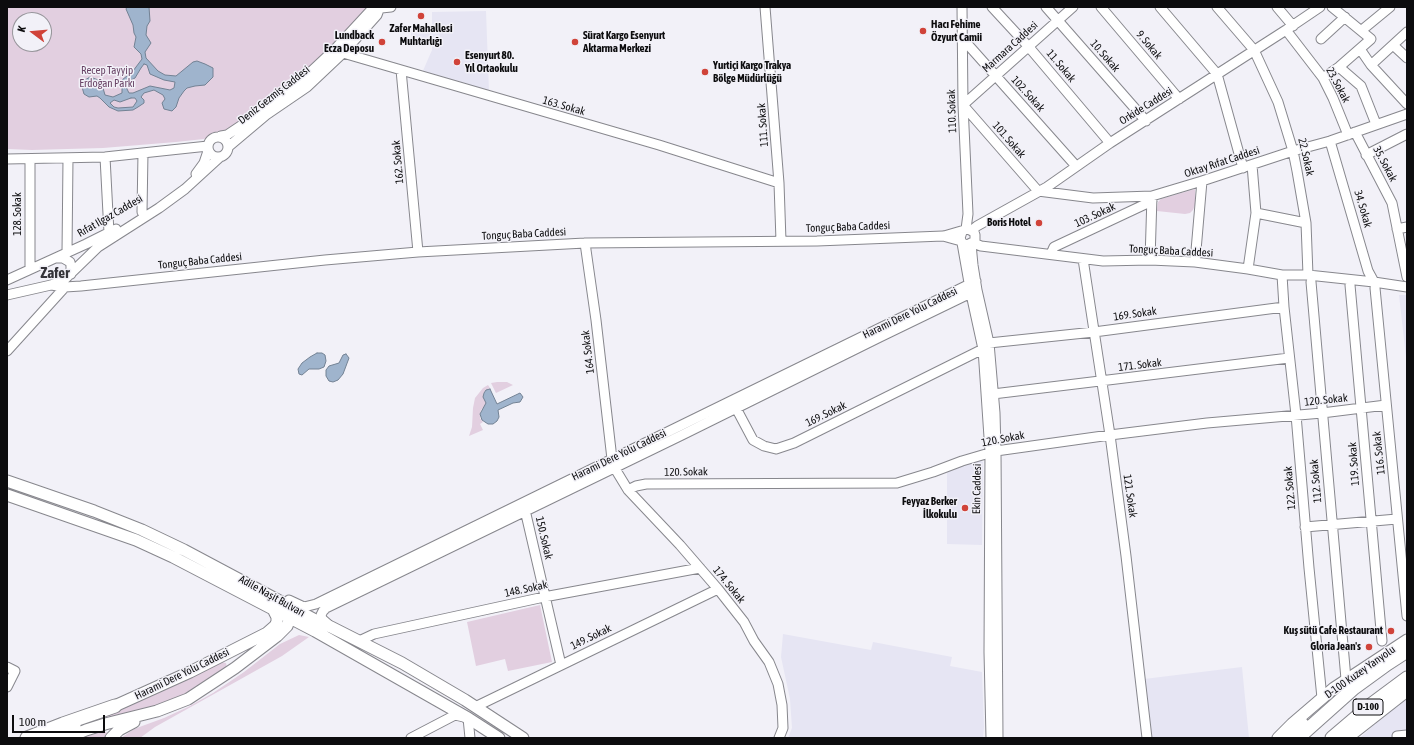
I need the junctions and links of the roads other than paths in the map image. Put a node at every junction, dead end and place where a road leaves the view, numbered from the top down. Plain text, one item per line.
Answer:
1 (380, 7) edge
2 (390, 7) edge
3 (766, 7) edge
4 (962, 7) edge
5 (992, 7) edge
6 (1046, 7) edge
7 (1073, 7) edge
8 (1101, 7) edge
9 (1160, 7) edge
10 (1217, 7) edge
11 (1277, 7) edge
12 (1320, 7) edge
13 (1332, 7) edge
14 (1390, 7) edge
15 (1345, 17) junction
16 (1058, 20) junction
17 (1290, 28) junction
18 (1362, 30) junction
19 (1407, 32) edge
20 (962, 38) junction
21 (1321, 39) dead end
22 (1392, 45) junction
23 (1028, 46) junction
24 (1360, 49) junction
25 (1254, 50) junction
26 (343, 53) junction
27 (1407, 58) edge
28 (1371, 65) junction
29 (1339, 67) junction
30 (401, 70) junction
31 (1217, 74) junction
32 (996, 76) junction
33 (1323, 78) junction
34 (1179, 99) junction
35 (1407, 104) edge
36 (963, 105) junction
37 (1405, 118) edge
38 (1146, 121) junction
39 (1376, 124) junction
40 (1351, 134) junction
41 (1407, 134) edge
42 (221, 136) junction
43 (1330, 141) junction
44 (1110, 143) junction
45 (228, 147) junction
46 (208, 149) junction
47 (1293, 151) junction
48 (143, 153) junction
49 (1366, 155) junction
50 (105, 157) junction
51 (220, 157) junction
52 (7, 159) edge
53 (30, 159) junction
54 (68, 159) junction
55 (1076, 166) junction
56 (1248, 166) junction
57 (1202, 181) junction
58 (779, 183) junction
59 (1038, 191) junction
60 (1152, 198) junction
61 (142, 212) junction
62 (1256, 213) junction
63 (1306, 223) junction
64 (1407, 227) edge
65 (1397, 229) junction
66 (109, 233) junction
67 (969, 236) junction
68 (781, 241) junction
69 (585, 243) junction
70 (67, 252) junction
71 (418, 252) junction
72 (1051, 254) junction
73 (58, 258) junction
74 (1083, 259) junction
75 (1150, 260) junction
76 (1195, 262) junction
77 (30, 269) junction
78 (1248, 269) junction
79 (71, 274) junction
80 (16, 276) junction
81 (1282, 276) junction
82 (1407, 277) edge
83 (1309, 278) junction
84 (7, 280) edge
85 (88, 284) junction
86 (51, 285) junction
87 (1350, 285) junction
88 (1374, 285) junction
89 (65, 287) junction
90 (973, 287) junction
91 (1407, 288) edge
92 (23, 292) junction
93 (7, 295) edge
94 (1284, 307) junction
95 (1094, 332) junction
96 (986, 346) junction
97 (7, 351) edge
98 (1289, 358) junction
99 (1102, 381) junction
100 (993, 394) junction
101 (1386, 405) junction
102 (736, 408) junction
103 (1362, 409) junction
104 (1322, 413) junction
105 (1296, 415) junction
106 (680, 431) junction
107 (1110, 435) junction
108 (993, 451) junction
109 (613, 463) junction
110 (7, 481) edge
111 (628, 490) junction
112 (7, 495) edge
113 (525, 510) junction
114 (1397, 519) junction
115 (495, 521) junction
116 (1370, 522) junction
117 (1332, 524) junction
118 (1306, 527) junction
119 (700, 568) junction
120 (718, 588) junction
121 (261, 590) junction
122 (544, 597) junction
123 (291, 606) junction
124 (273, 609) junction
125 (1407, 616) edge
126 (291, 618) junction
127 (328, 632) junction
128 (275, 638) junction
129 (1407, 640) edge
130 (358, 641) junction
131 (1382, 641) dead end
132 (1407, 651) edge
133 (219, 658) junction
134 (561, 665) junction
135 (11, 669) edge
136 (226, 674) junction
137 (1407, 678) edge
138 (1350, 684) junction
139 (7, 687) edge
140 (1407, 691) edge
141 (1322, 698) junction
142 (115, 706) junction
143 (475, 707) junction
144 (143, 715) junction
145 (468, 718) junction
146 (1407, 735) edge
147 (1397, 737) edge
148 (27, 738) edge
149 (49, 738) edge
150 (67, 738) edge
151 (111, 738) edge
152 (411, 738) edge
153 (470, 738) edge
154 (499, 738) edge
155 (523, 738) edge
156 (779, 738) edge
157 (991, 738) edge
158 (998, 738) edge
159 (1147, 738) edge
160 (1278, 738) edge
161 (1286, 738) edge
162 (1298, 738) edge
163 (1332, 738) edge
164 (1347, 738) edge

1 - 2 street
1 - 26 street, Deniz Gezmiş Caddesi
1 - 42 street, Deniz Gezmiş Caddesi
3 - 58 street, 111. Sokak
4 - 20 street, 110. Sokak
5 - 23 street, 11. Sokak
6 - 16 street, 10. Sokak
7 - 16 street, Marmara Caddesi
8 - 34 street, 9. Sokak
9 - 31 street
10 - 25 street, 22. Sokak
11 - 17 street, 23. Sokak
12 - 17 street, Orkide Caddesi
13 - 15 street
14 - 18 street
15 - 18 street
15 - 21 street
16 - 23 street, Marmara Caddesi
16 - 38 street, 10. Sokak
17 - 25 street, Orkide Caddesi
17 - 33 street, 23. Sokak
18 - 24 street
19 - 22 street
20 - 32 street, 102. Sokak
20 - 36 street, 110. Sokak
22 - 27 street
22 - 28 street
23 - 32 street, Marmara Caddesi
23 - 44 street, 11. Sokak
24 - 28 street
24 - 29 street
25 - 31 street, Orkide Caddesi
25 - 47 street, 22. Sokak
26 - 30 street, 163. Sokak
26 - 45 street, Deniz Gezmiş Caddesi
28 - 35 street
29 - 33 street
29 - 39 street
30 - 58 street, 163. Sokak
30 - 71 street, 162. Sokak
31 - 34 street, Orkide Caddesi
31 - 56 street
32 - 36 street, Marmara Caddesi
32 - 55 street, 102. Sokak
33 - 40 street, 23. Sokak
34 - 38 street, Orkide Caddesi
36 - 59 street, 101. Sokak
36 - 67 street, 110. Sokak
37 - 39 street, Oktay Rıfat Caddesi
38 - 44 street, Orkide Caddesi
39 - 40 street, Oktay Rıfat Caddesi
40 - 43 street, Oktay Rıfat Caddesi
40 - 49 street, 35. Sokak
41 - 49 street
42 - 45 street
42 - 46 street
43 - 47 street, Oktay Rıfat Caddesi
43 - 88 street, 34. Sokak
44 - 55 street, Orkide Caddesi
45 - 51 street
46 - 48 street
46 - 51 street
46 - 61 street, Rıfat Ilgaz Caddesi
47 - 56 street, Oktay Rıfat Caddesi
47 - 63 street, 22. Sokak
48 - 50 street
48 - 61 street
49 - 65 street, 35. Sokak
50 - 54 street
50 - 66 street
51 - 79 street, Rıfat Ilgaz Caddesi
52 - 53 street
53 - 54 street
53 - 77 street, 128. Sokak
54 - 70 street
55 - 59 street, Orkide Caddesi
56 - 57 street, Oktay Rıfat Caddesi
56 - 62 street
57 - 60 street, Oktay Rıfat Caddesi
57 - 76 street
58 - 68 street, 111. Sokak
59 - 60 street, Oktay Rıfat Caddesi
59 - 67 street, Orkide Caddesi
60 - 72 street, 103. Sokak
60 - 75 street
61 - 66 street, Rıfat Ilgaz Caddesi
62 - 63 street
62 - 78 street
63 - 83 street, 22. Sokak
64 - 65 street
65 - 82 street, 35. Sokak
66 - 70 street, Rıfat Ilgaz Caddesi
67 - 68 street, Tonguç Baba Caddesi
67 - 72 street, Tonguç Baba Caddesi
67 - 90 street, Ekin Caddesi
68 - 69 street, Tonguç Baba Caddesi
69 - 71 street, Tonguç Baba Caddesi
69 - 109 street, 164. Sokak
70 - 73 street, Rıfat Ilgaz Caddesi
71 - 85 street, Tonguç Baba Caddesi
72 - 74 street, Tonguç Baba Caddesi
73 - 77 street, Rıfat Ilgaz Caddesi
73 - 79 street
74 - 75 street, Tonguç Baba Caddesi
74 - 95 street, 121. Sokak
75 - 76 street, Tonguç Baba Caddesi
76 - 78 street, Tonguç Baba Caddesi
77 - 80 street, Rıfat Ilgaz Caddesi
78 - 81 street, Tonguç Baba Caddesi
79 - 85 street
79 - 86 street, Rıfat Ilgaz Caddesi
80 - 84 street, Rıfat Ilgaz Caddesi
80 - 92 street
81 - 83 street, Tonguç Baba Caddesi
81 - 94 street, 122. Sokak
83 - 87 street, Tonguç Baba Caddesi
83 - 88 street, Tonguç Baba Caddesi
83 - 104 street, 112. Sokak
85 - 89 street, Tonguç Baba Caddesi
86 - 89 street, Tonguç Baba Caddesi
86 - 92 street
87 - 88 street, Tonguç Baba Caddesi
87 - 103 street, 119. Sokak
88 - 91 street, Tonguç Baba Caddesi
88 - 101 street, 116. Sokak
89 - 97 street
90 - 96 street, Ekin Caddesi
90 - 102 street, Harami Dere Yolu Caddesi
90 - 106 street, Harami Dere Yolu Caddesi
92 - 93 street
94 - 95 street, 169. Sokak
94 - 98 street, 122. Sokak
95 - 96 street, 169. Sokak
95 - 99 street, 121. Sokak
96 - 100 street, Ekin Caddesi
96 - 102 street, 169. Sokak
96 - 108 street, Ekin Caddesi
98 - 99 street, 171. Sokak
98 - 105 street, 122. Sokak
99 - 100 street, 171. Sokak
99 - 107 street, 121. Sokak
100 - 108 street, Ekin Caddesi
101 - 103 street, 120. Sokak
101 - 114 street, 116. Sokak
102 - 106 street, Harami Dere Yolu Caddesi
103 - 104 street, 120. Sokak
103 - 116 street, 119. Sokak
104 - 105 street, 120. Sokak
104 - 117 street, 112. Sokak
105 - 107 street, 120. Sokak
105 - 118 street, 122. Sokak
106 - 109 street, Harami Dere Yolu Caddesi
107 - 108 street, 120. Sokak
107 - 159 street, 121. Sokak
108 - 111 street, 120. Sokak
108 - 157 street, Ekin Caddesi
108 - 158 street, Ekin Caddesi
109 - 111 street, 174. Sokak
109 - 113 street, Harami Dere Yolu Caddesi
109 - 115 street, Harami Dere Yolu Caddesi
110 - 121 main road, Adile Naşit Bulvarı
111 - 119 street, 174. Sokak
112 - 124 main road, Adile Naşit Bulvarı
113 - 115 street, Harami Dere Yolu Caddesi
113 - 122 street, 150. Sokak
114 - 116 street
114 - 125 street, 116. Sokak
115 - 121 street, Harami Dere Yolu Caddesi
115 - 127 street, Harami Dere Yolu Caddesi
116 - 117 street
116 - 131 street, 119. Sokak
117 - 118 street
117 - 138 street, 112. Sokak
118 - 141 street, 122. Sokak
119 - 120 street, 174. Sokak
119 - 122 street, 148. Sokak
120 - 134 street, 149. Sokak
120 - 156 street, 174. Sokak
121 - 123 main road, Adile Naşit Bulvarı
122 - 130 street, 148. Sokak
122 - 134 street, 150. Sokak
123 - 126 main road
123 - 127 main road, Adile Naşit Bulvarı
124 - 126 main road, Adile Naşit Bulvarı
124 - 133 main road, Harami Dere Yolu Caddesi
126 - 127 main road, Adile Naşit Bulvarı
126 - 128 main road
127 - 128 main road
127 - 130 main road, Adile Naşit Bulvarı
127 - 145 main road, Adile Naşit Bulvarı
128 - 136 main road, Harami Dere Yolu Caddesi
129 - 138 main road, D-100 Kuzey Yanyolu
130 - 143 main road, Adile Naşit Bulvarı
132 - 138 highway, D-100
133 - 136 main road
133 - 142 main road, Harami Dere Yolu Caddesi
134 - 143 street, 149. Sokak
135 - 139 street
136 - 144 main road, Harami Dere Yolu Caddesi
137 - 163 highway, D-100
138 - 141 main road, D-100 Kuzey Yanyolu
138 - 161 highway
138 - 162 highway, D-100
140 - 164 main road
141 - 160 main road, D-100 Kuzey Yanyolu
142 - 148 highway
142 - 149 main road, Harami Dere Yolu Caddesi
143 - 145 main road
143 - 155 main road, Adile Naşit Bulvarı
144 - 150 main road, Harami Dere Yolu Caddesi
144 - 151 main road
145 - 152 street
145 - 153 street
145 - 154 main road, Adile Naşit Bulvarı
146 - 147 street

